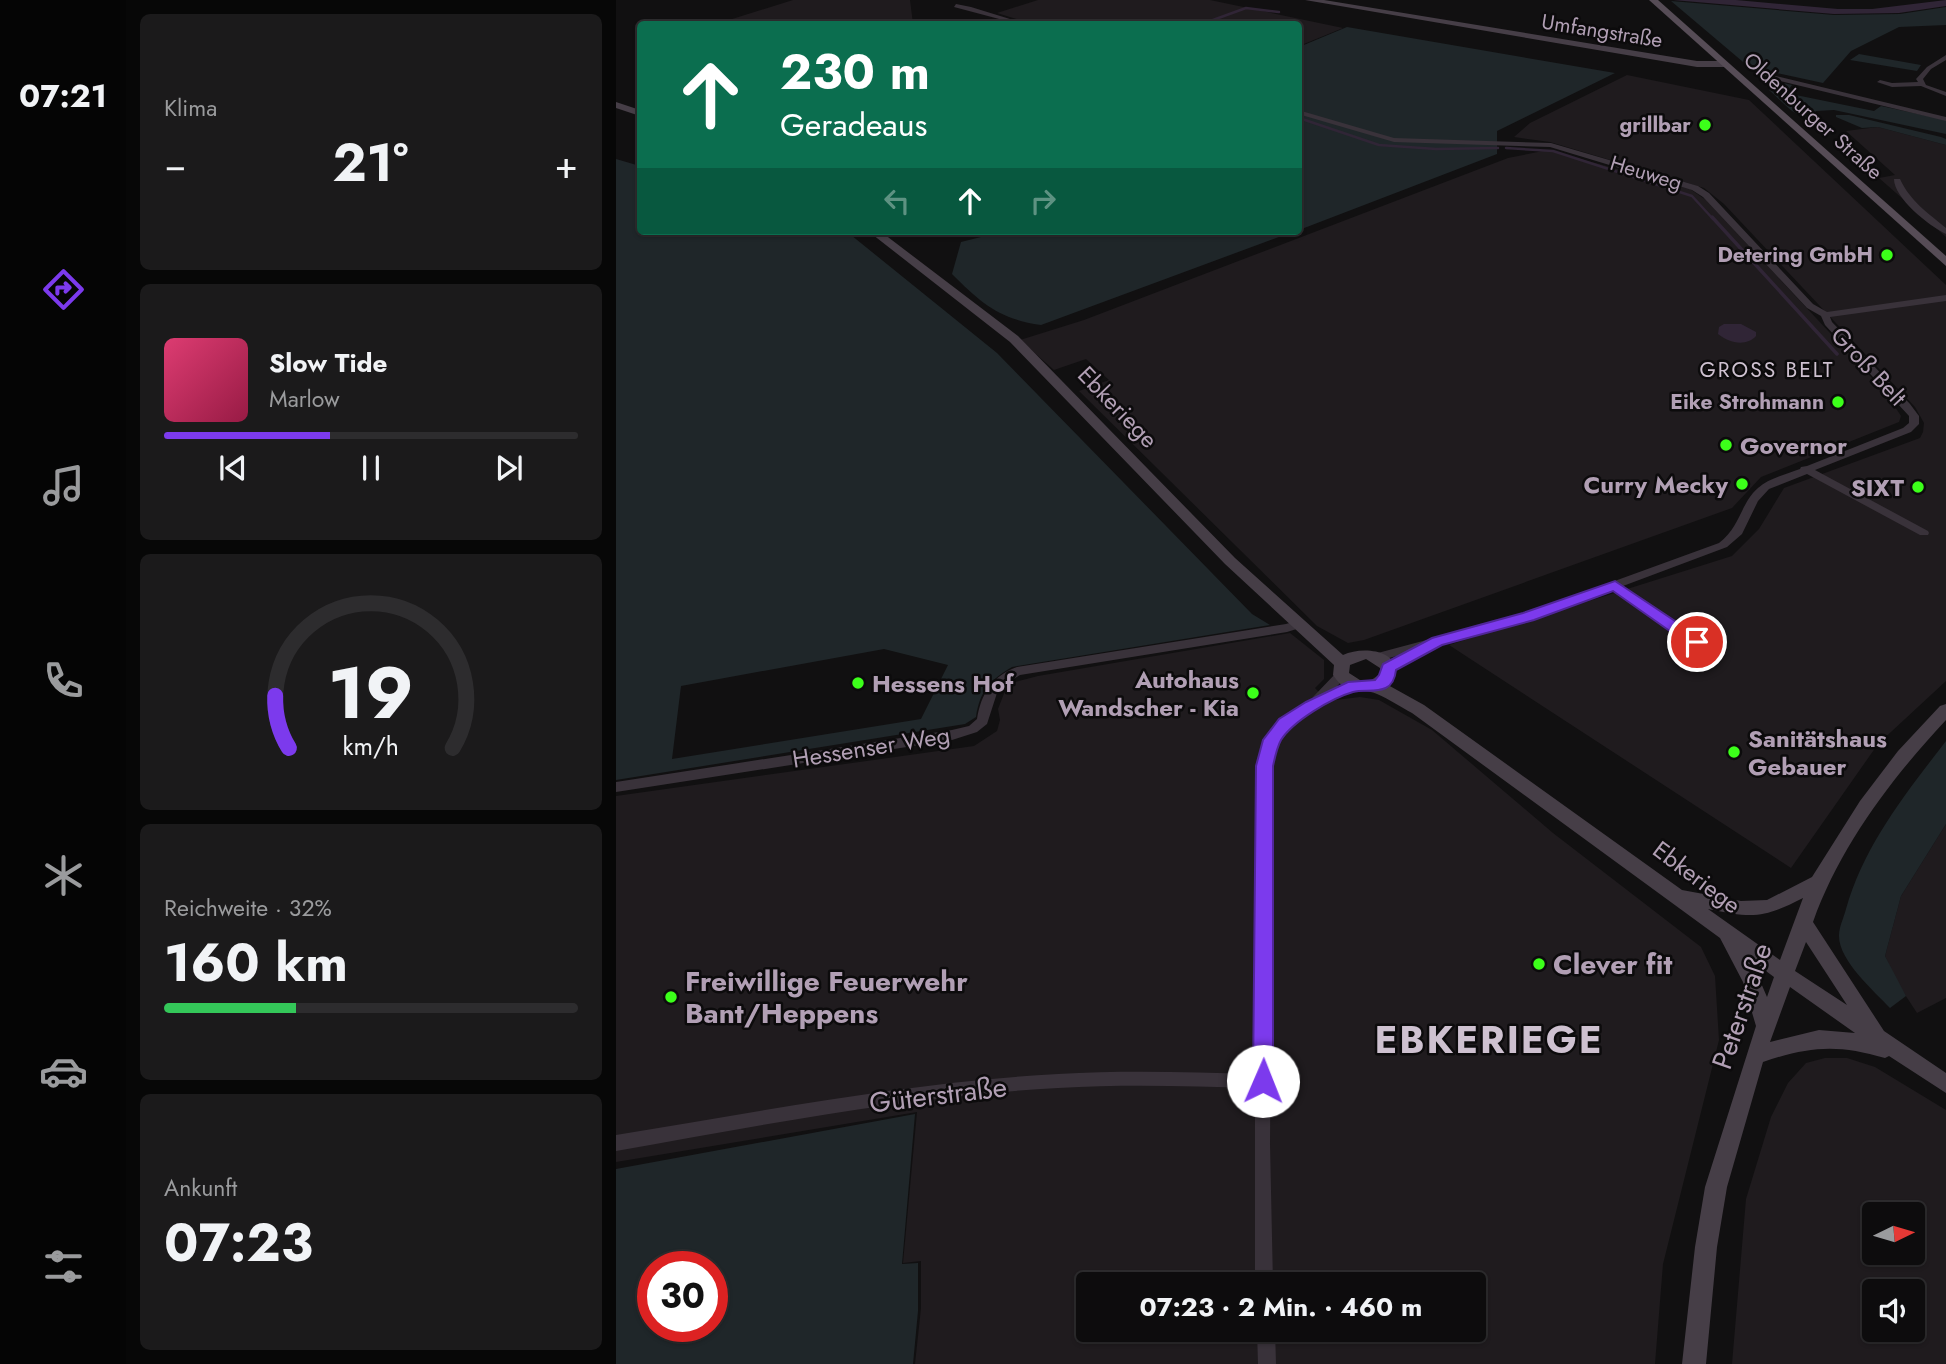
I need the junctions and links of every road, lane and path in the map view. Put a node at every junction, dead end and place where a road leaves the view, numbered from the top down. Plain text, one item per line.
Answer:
1 (1309, 0) edge
2 (1654, 0) edge
3 (956, 6) dead end
4 (1013, 21) edge
5 (1946, 57) edge
6 (1725, 64) junction
7 (1765, 74) dead end
8 (1880, 82) dead end
9 (1921, 84) junction
10 (1946, 94) edge
11 (616, 105) edge
12 (637, 112) edge
13 (1302, 113) edge
14 (1946, 119) edge
15 (1897, 181) dead end
16 (1946, 232) edge
17 (878, 235) edge
18 (1946, 262) edge
19 (1946, 298) edge
20 (1825, 315) junction
21 (1805, 469) junction
22 (1924, 533) dead end
23 (1615, 586) junction
24 (1299, 624) junction
25 (1716, 655) dead end
26 (1348, 670) junction
27 (1382, 672) junction
28 (1946, 710) edge
29 (616, 787) edge
30 (1818, 883) junction
31 (1679, 896) junction
32 (1803, 923) junction
33 (1726, 932) junction
34 (1784, 974) junction
35 (1766, 1027) junction
36 (1880, 1040) junction
37 (1904, 1055) junction
38 (1755, 1056) junction
39 (1263, 1081) junction
40 (1946, 1084) edge
41 (616, 1143) edge
42 (1265, 1272) edge
43 (1266, 1342) edge
44 (1267, 1364) edge
45 (1694, 1364) edge

1 - 6 street, Umfangstraße
2 - 6 main road, Oldenburger Straße
3 - 4 street
5 - 9 street
6 - 18 main road, Oldenburger Straße
7 - 14 street
8 - 9 street
9 - 10 street
11 - 12 street
13 - 20 street, Heuweg
15 - 16 street
17 - 24 street, Ebkeriege
19 - 20 street
20 - 21 street, Groß Belt
21 - 22 street
21 - 23 street, Groß Belt
23 - 25 street
23 - 27 street, Groß Belt
24 - 26 street, Ebkeriege
24 - 29 street, Hessenser Weg
26 - 27 street
26 - 27 street
26 - 39 street
27 - 31 street, Ebkeriege
28 - 30 street, Peterstraße
30 - 31 street
30 - 32 street, Peterstraße
31 - 33 street, Ebkeriege
32 - 34 street, Peterstraße
32 - 36 street
33 - 34 street, Ebkeriege
33 - 35 street
34 - 35 street, Peterstraße
34 - 36 street, Ebkeriege
35 - 38 street, Peterstraße
36 - 37 street, Ebkeriege
37 - 38 street
37 - 40 street, Ebkeriege
38 - 45 street, Peterstraße
39 - 41 street, Güterstraße
39 - 42 street
43 - 44 street

